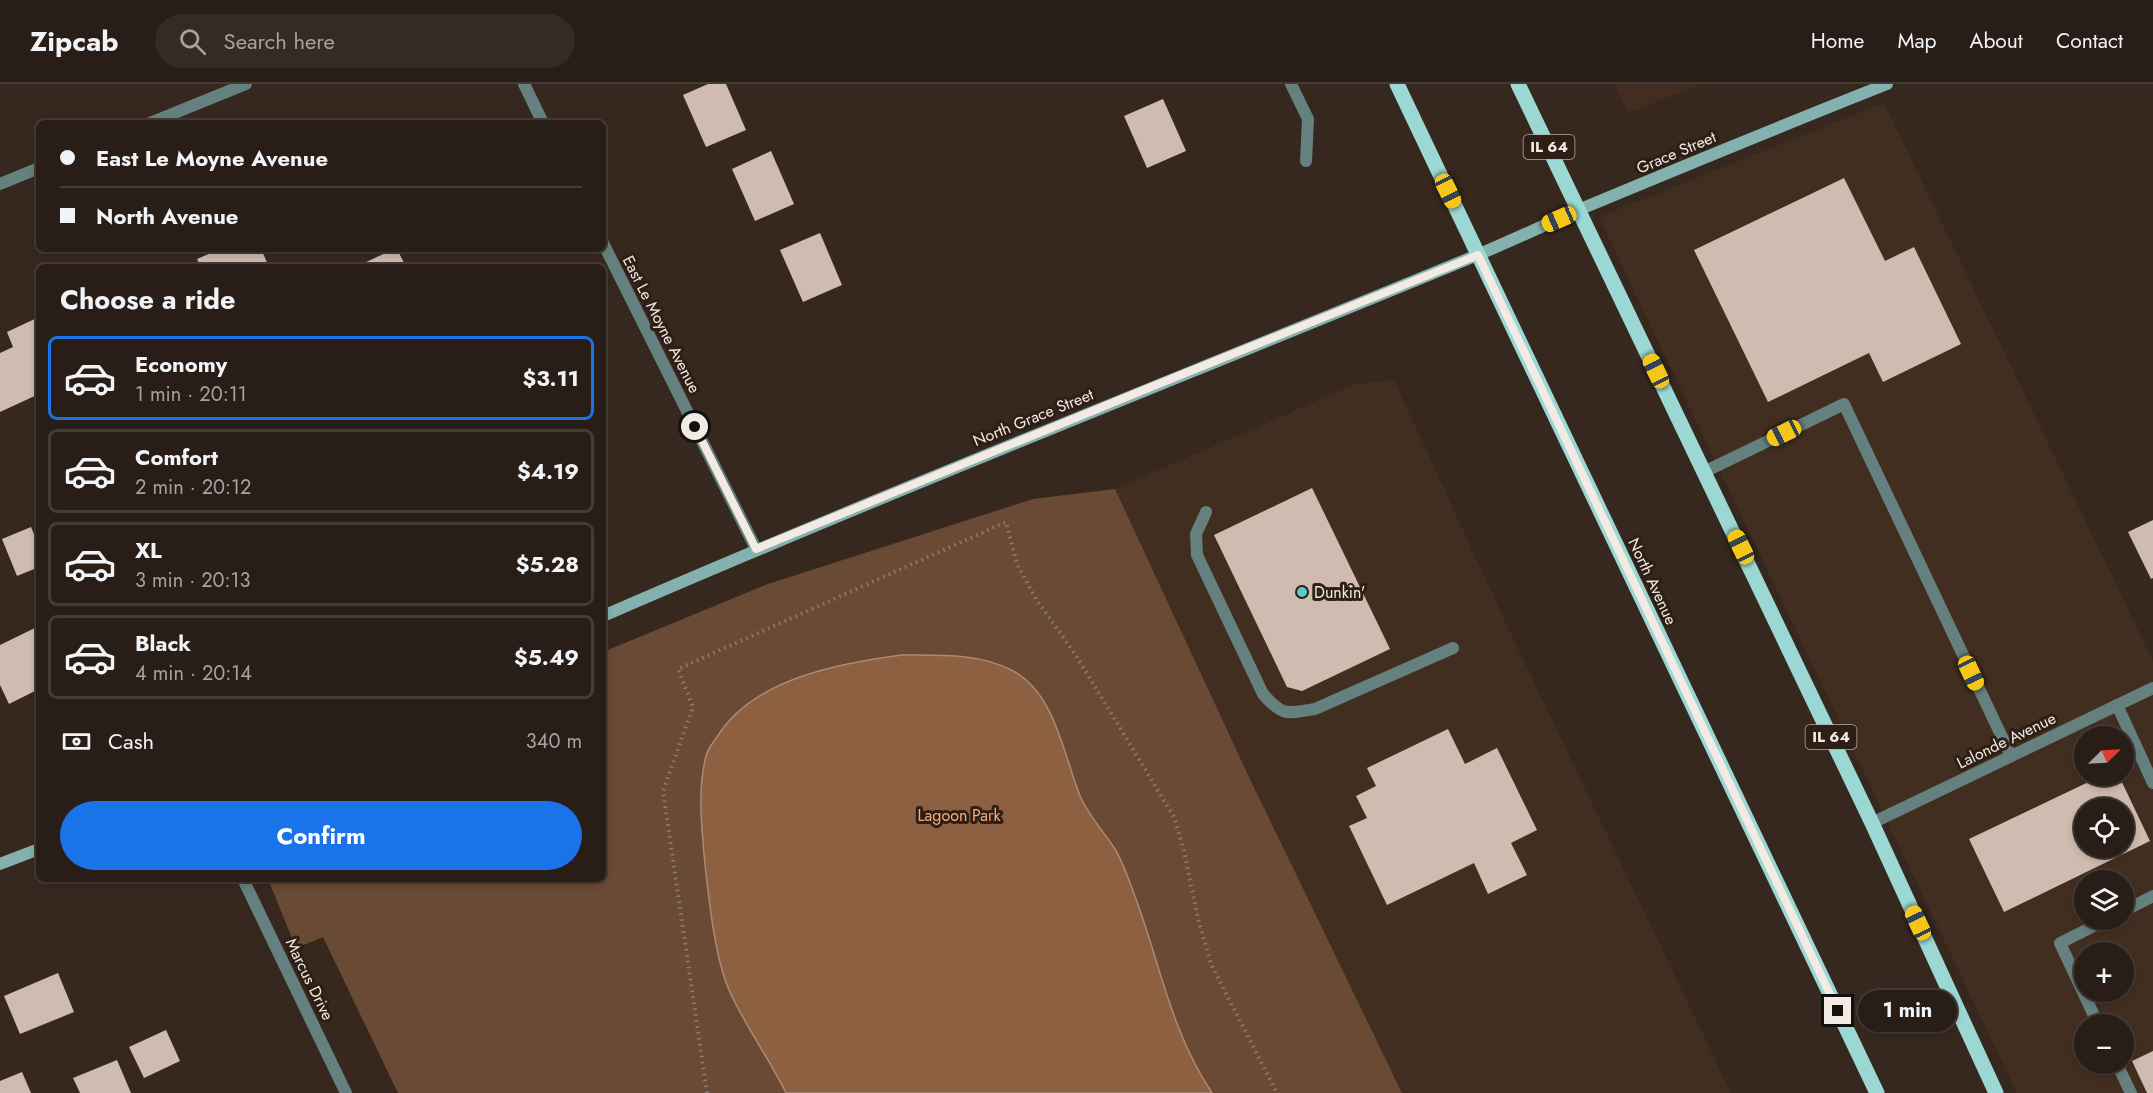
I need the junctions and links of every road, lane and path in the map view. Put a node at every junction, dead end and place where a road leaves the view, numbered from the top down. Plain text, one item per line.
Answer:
1 (246, 84) edge
2 (524, 84) edge
3 (1291, 84) edge
4 (1397, 84) edge
5 (1518, 84) edge
6 (1887, 84) edge
7 (157, 120) edge
8 (542, 120) edge
9 (1306, 161) dead end
10 (36, 169) edge
11 (0, 184) edge
12 (1579, 210) junction
13 (606, 249) edge
14 (1478, 255) junction
15 (1704, 472) junction
16 (1206, 512) dead end
17 (756, 549) junction
18 (606, 615) edge
19 (1453, 648) dead end
20 (2153, 688) edge
21 (2117, 705) junction
22 (2011, 756) junction
23 (2153, 783) edge
24 (1872, 823) junction
25 (36, 850) edge
26 (0, 864) edge
27 (244, 882) edge
28 (2153, 896) edge
29 (2134, 906) edge
30 (2086, 930) edge
31 (2093, 1014) edge
32 (2122, 1074) edge
33 (346, 1093) edge
34 (707, 1093) edge
35 (1277, 1093) edge
36 (1877, 1093) edge
37 (1996, 1093) edge
38 (2131, 1093) edge

1 - 7 street
2 - 8 street
3 - 9 street
4 - 14 main road, North Avenue
5 - 12 main road, IL 64
6 - 12 street, Grace Street
10 - 11 street
12 - 14 street, Grace Street
12 - 15 main road, IL 64
13 - 17 street, East Le Moyne Avenue
14 - 17 street, North Grace Street
14 - 36 main road, North Avenue
15 - 22 street
15 - 24 main road, IL 64
16 - 19 street
17 - 18 street, North Grace Street
20 - 21 street, Lalonde Avenue
21 - 22 street, Lalonde Avenue
21 - 23 street
22 - 24 street, Lalonde Avenue
24 - 37 main road, IL 64
25 - 26 street
27 - 33 street, Marcus Drive
28 - 29 street
30 - 31 street
32 - 38 street
34 - 35 path

